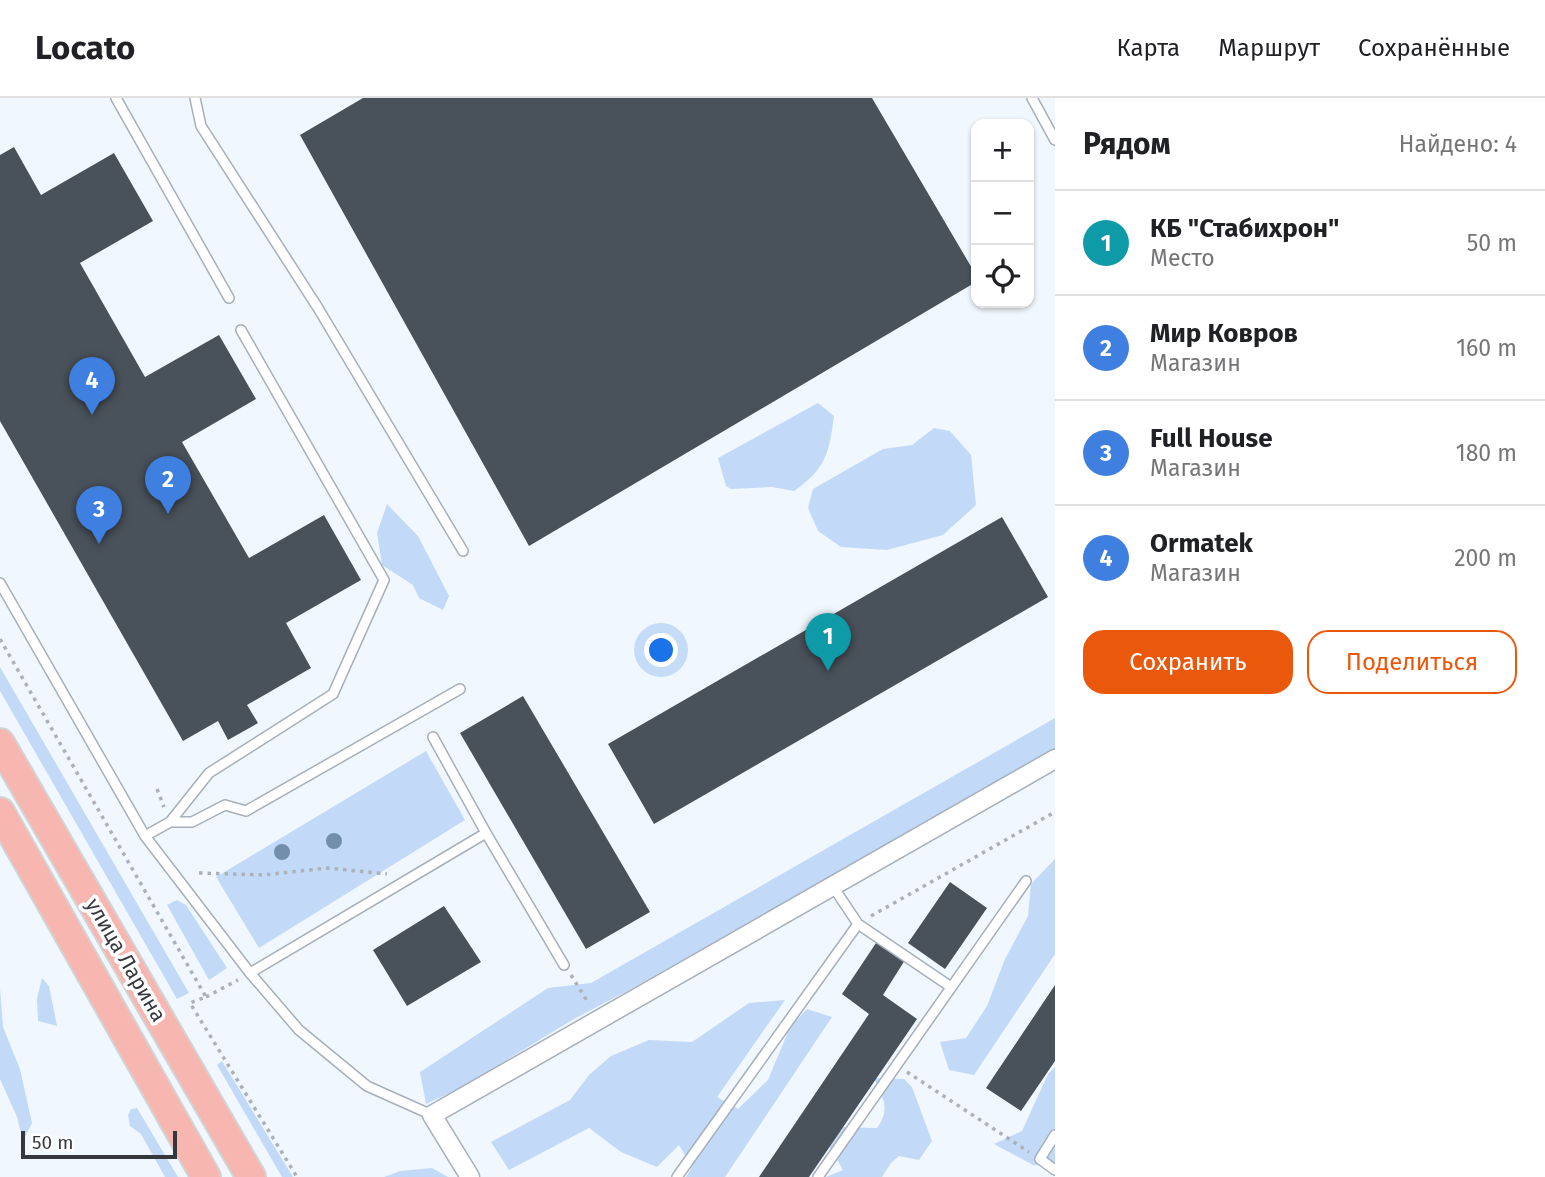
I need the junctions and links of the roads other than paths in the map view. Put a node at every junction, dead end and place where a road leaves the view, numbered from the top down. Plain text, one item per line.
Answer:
1 (116, 98) edge
2 (195, 98) edge
3 (1032, 98) edge
4 (1055, 140) edge
5 (229, 298) dead end
6 (241, 330) dead end
7 (463, 551) dead end
8 (0, 583) edge
9 (460, 689) dead end
10 (433, 737) dead end
11 (0, 743) edge
12 (1055, 759) edge
13 (0, 812) edge
14 (170, 822) junction
15 (486, 833) junction
16 (145, 836) junction
17 (1026, 881) dead end
18 (832, 885) junction
19 (858, 924) junction
20 (564, 965) dead end
21 (250, 973) junction
22 (951, 987) junction
23 (432, 1115) junction
24 (1055, 1135) edge
25 (1055, 1170) edge
26 (206, 1177) edge
27 (251, 1177) edge
28 (470, 1177) edge
29 (677, 1177) edge
30 (818, 1177) edge

1 - 5 lane
2 - 7 lane
3 - 4 lane
6 - 14 lane
8 - 16 lane
9 - 14 lane
10 - 15 lane
11 - 27 main road, улица Ларина
12 - 18 street
13 - 26 main road, улица Ларина
14 - 16 lane
15 - 20 lane
15 - 21 lane
16 - 21 lane
17 - 22 lane
18 - 19 lane
18 - 23 street
19 - 22 lane
19 - 29 lane
21 - 23 lane
22 - 30 lane
23 - 28 street
24 - 25 lane

